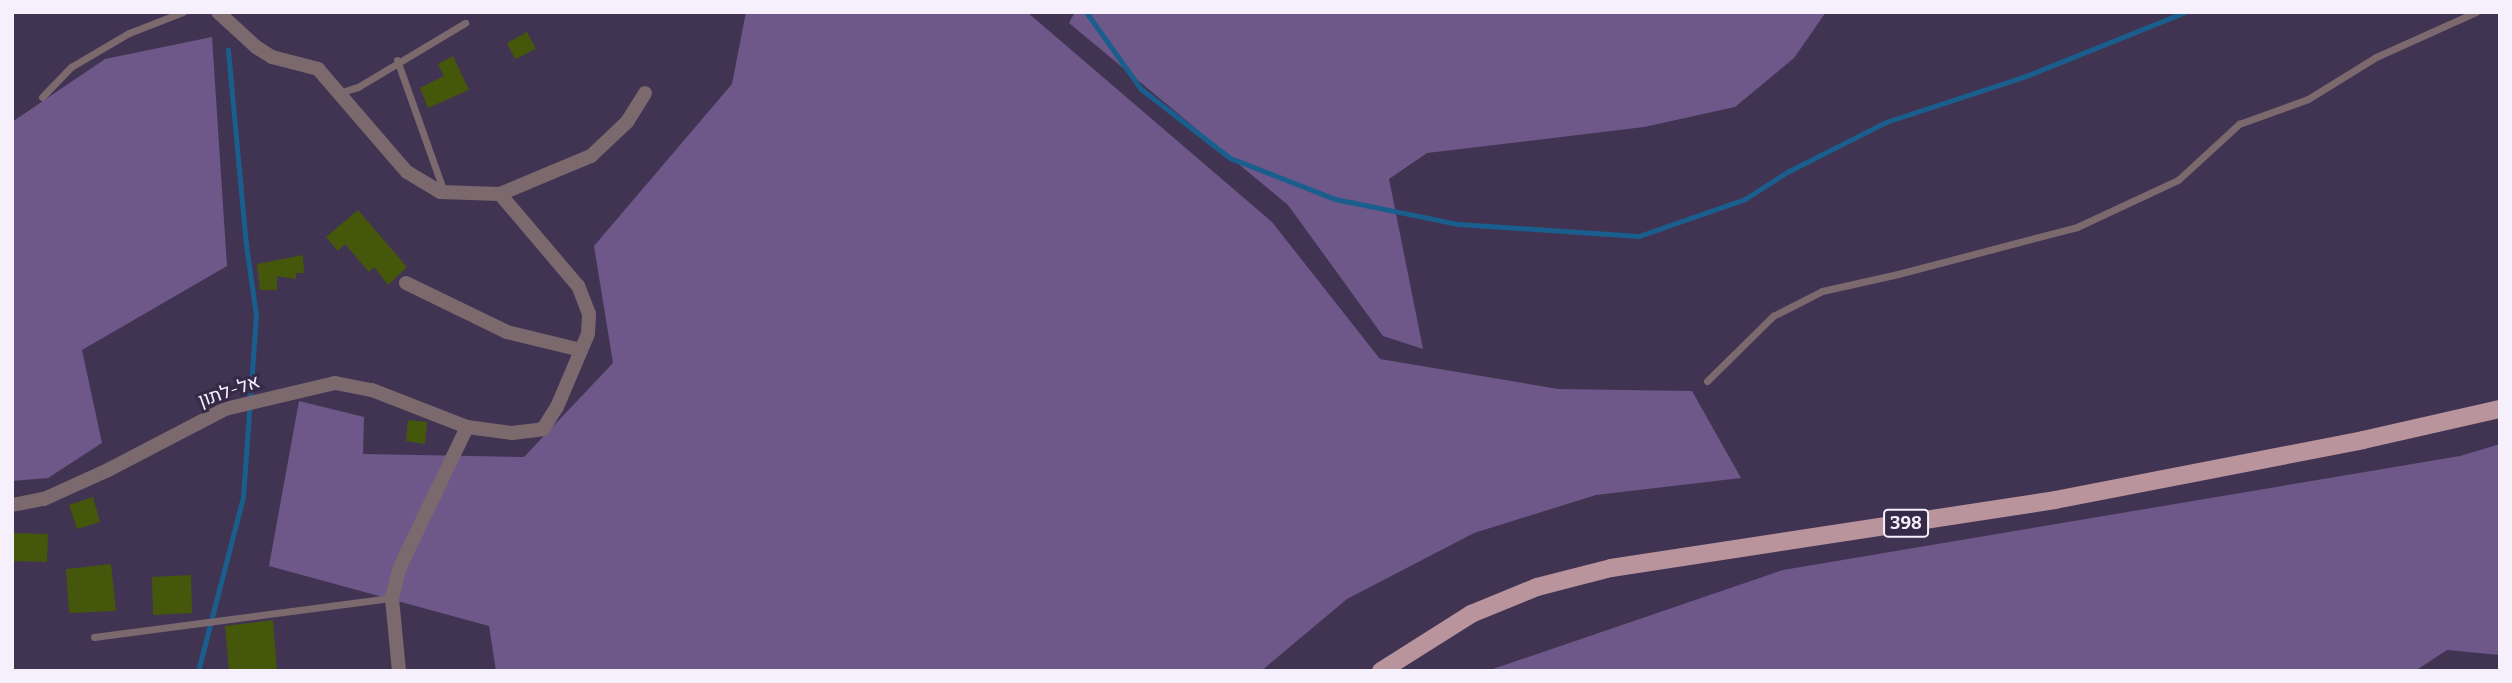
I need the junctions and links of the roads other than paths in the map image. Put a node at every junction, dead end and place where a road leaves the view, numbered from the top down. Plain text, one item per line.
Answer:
1 (183, 12) edge
2 (218, 12) edge
3 (2476, 12) edge
4 (465, 23) dead end
5 (397, 60) junction
6 (339, 93) junction
7 (645, 93) dead end
8 (42, 96) dead end
9 (444, 193) junction
10 (500, 194) junction
11 (406, 283) dead end
12 (581, 350) junction
13 (1707, 381) dead end
14 (2500, 398) edge
15 (2500, 409) edge
16 (2449, 419) junction
17 (467, 427) junction
18 (12, 505) edge
19 (392, 598) junction
20 (94, 637) dead end
21 (399, 671) edge
22 (1381, 671) edge

1 - 8 lane
2 - 6 street
3 - 13 lane
4 - 5 lane
5 - 6 lane
5 - 9 lane
6 - 9 street
7 - 10 street
9 - 10 street
10 - 12 street
11 - 12 street
12 - 17 street, אל-לתון
14 - 16 main road, 398
15 - 16 main road, 398
16 - 22 main road, 398
17 - 18 street, אל-לתון
17 - 19 street
19 - 20 lane
19 - 21 street

